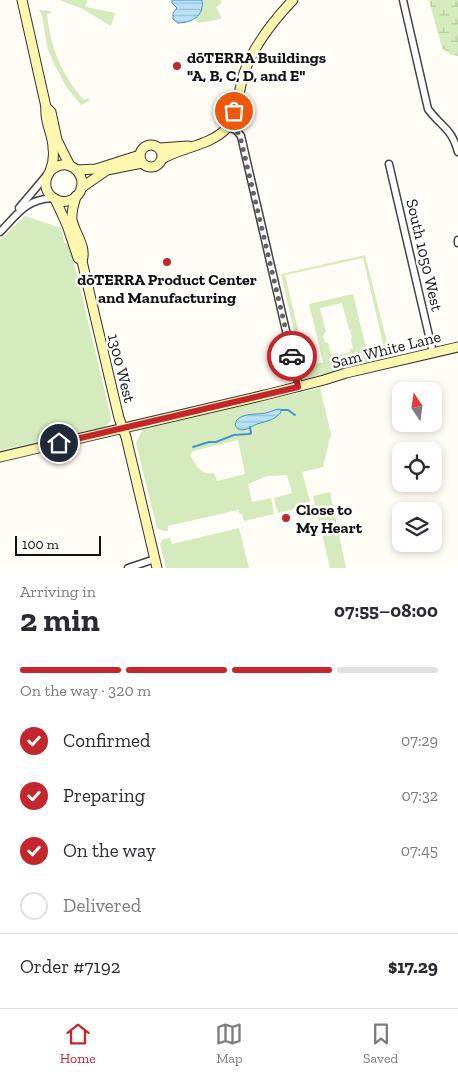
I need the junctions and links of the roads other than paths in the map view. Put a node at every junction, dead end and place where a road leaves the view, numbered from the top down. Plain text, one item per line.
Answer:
1 (22, 0) edge
2 (293, 0) edge
3 (403, 0) edge
4 (46, 107) junction
5 (229, 126) junction
6 (198, 145) junction
7 (160, 148) junction
8 (458, 152) edge
9 (141, 159) junction
10 (162, 159) junction
11 (389, 164) dead end
12 (73, 168) junction
13 (48, 174) junction
14 (81, 188) junction
15 (76, 196) junction
16 (54, 198) junction
17 (18, 212) junction
18 (0, 232) edge
19 (82, 261) junction
20 (458, 347) edge
21 (433, 353) junction
22 (298, 387) junction
23 (123, 428) junction
24 (0, 457) edge
25 (156, 564) edge
26 (128, 568) edge

1 - 4 street
2 - 5 street
3 - 8 street
4 - 12 street
4 - 13 street
5 - 6 street
5 - 22 street
6 - 7 street
6 - 10 street
7 - 9 street
7 - 10 street
9 - 10 street
9 - 12 street
9 - 14 street
11 - 21 street, South 1050 West
12 - 13 street
12 - 14 street
13 - 16 street
13 - 17 street
14 - 15 street
15 - 16 street
15 - 19 street
16 - 17 street
16 - 19 street
17 - 18 street
19 - 23 street, 1300 West
20 - 21 street, Sam White Lane
21 - 22 street, Sam White Lane
22 - 23 street, Sam White Lane
23 - 24 street, Sam White Lane
23 - 25 street, 1300 West
25 - 26 street

